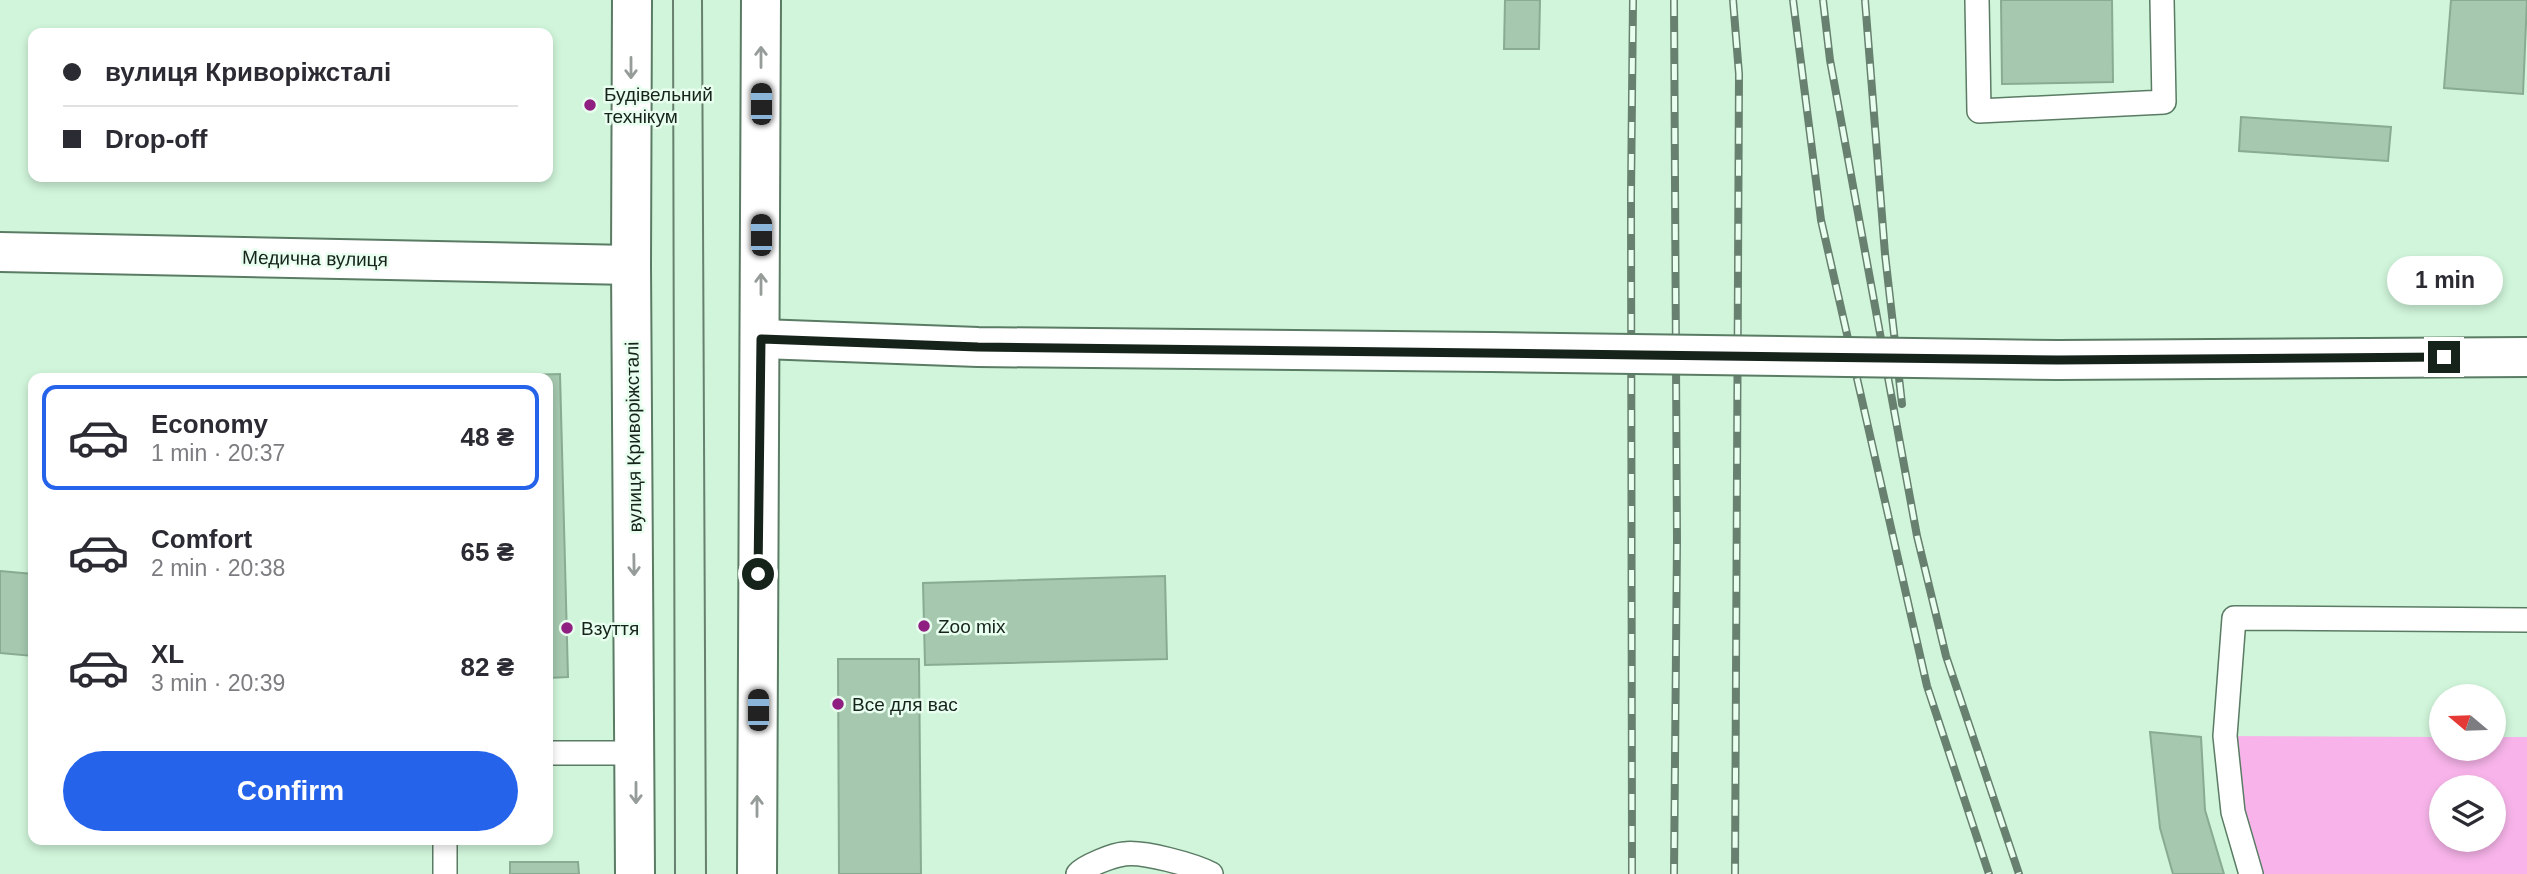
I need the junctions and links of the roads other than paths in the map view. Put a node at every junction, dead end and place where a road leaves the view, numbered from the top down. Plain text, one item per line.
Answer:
1 (632, 0) edge
2 (761, 0) edge
3 (1976, 0) edge
4 (2162, 0) edge
5 (0, 252) edge
6 (631, 265) junction
7 (761, 339) junction
8 (2527, 357) edge
9 (2527, 620) edge
10 (553, 753) edge
11 (636, 753) junction
12 (445, 845) edge
13 (445, 874) edge
14 (635, 874) edge
15 (757, 874) edge
16 (1078, 874) edge
17 (1211, 874) edge
18 (2251, 874) edge

1 -> 6 street, вулиця Криворіжсталі
7 -> 2 street
3 - 4 lane
5 - 6 street, Медична вулиця
6 -> 11 street, вулиця Криворіжсталі
7 - 8 street, bridge
15 -> 7 street
9 - 18 lane
10 - 11 lane
11 -> 14 street, вулиця Криворіжсталі
12 - 13 lane
16 - 17 lane

